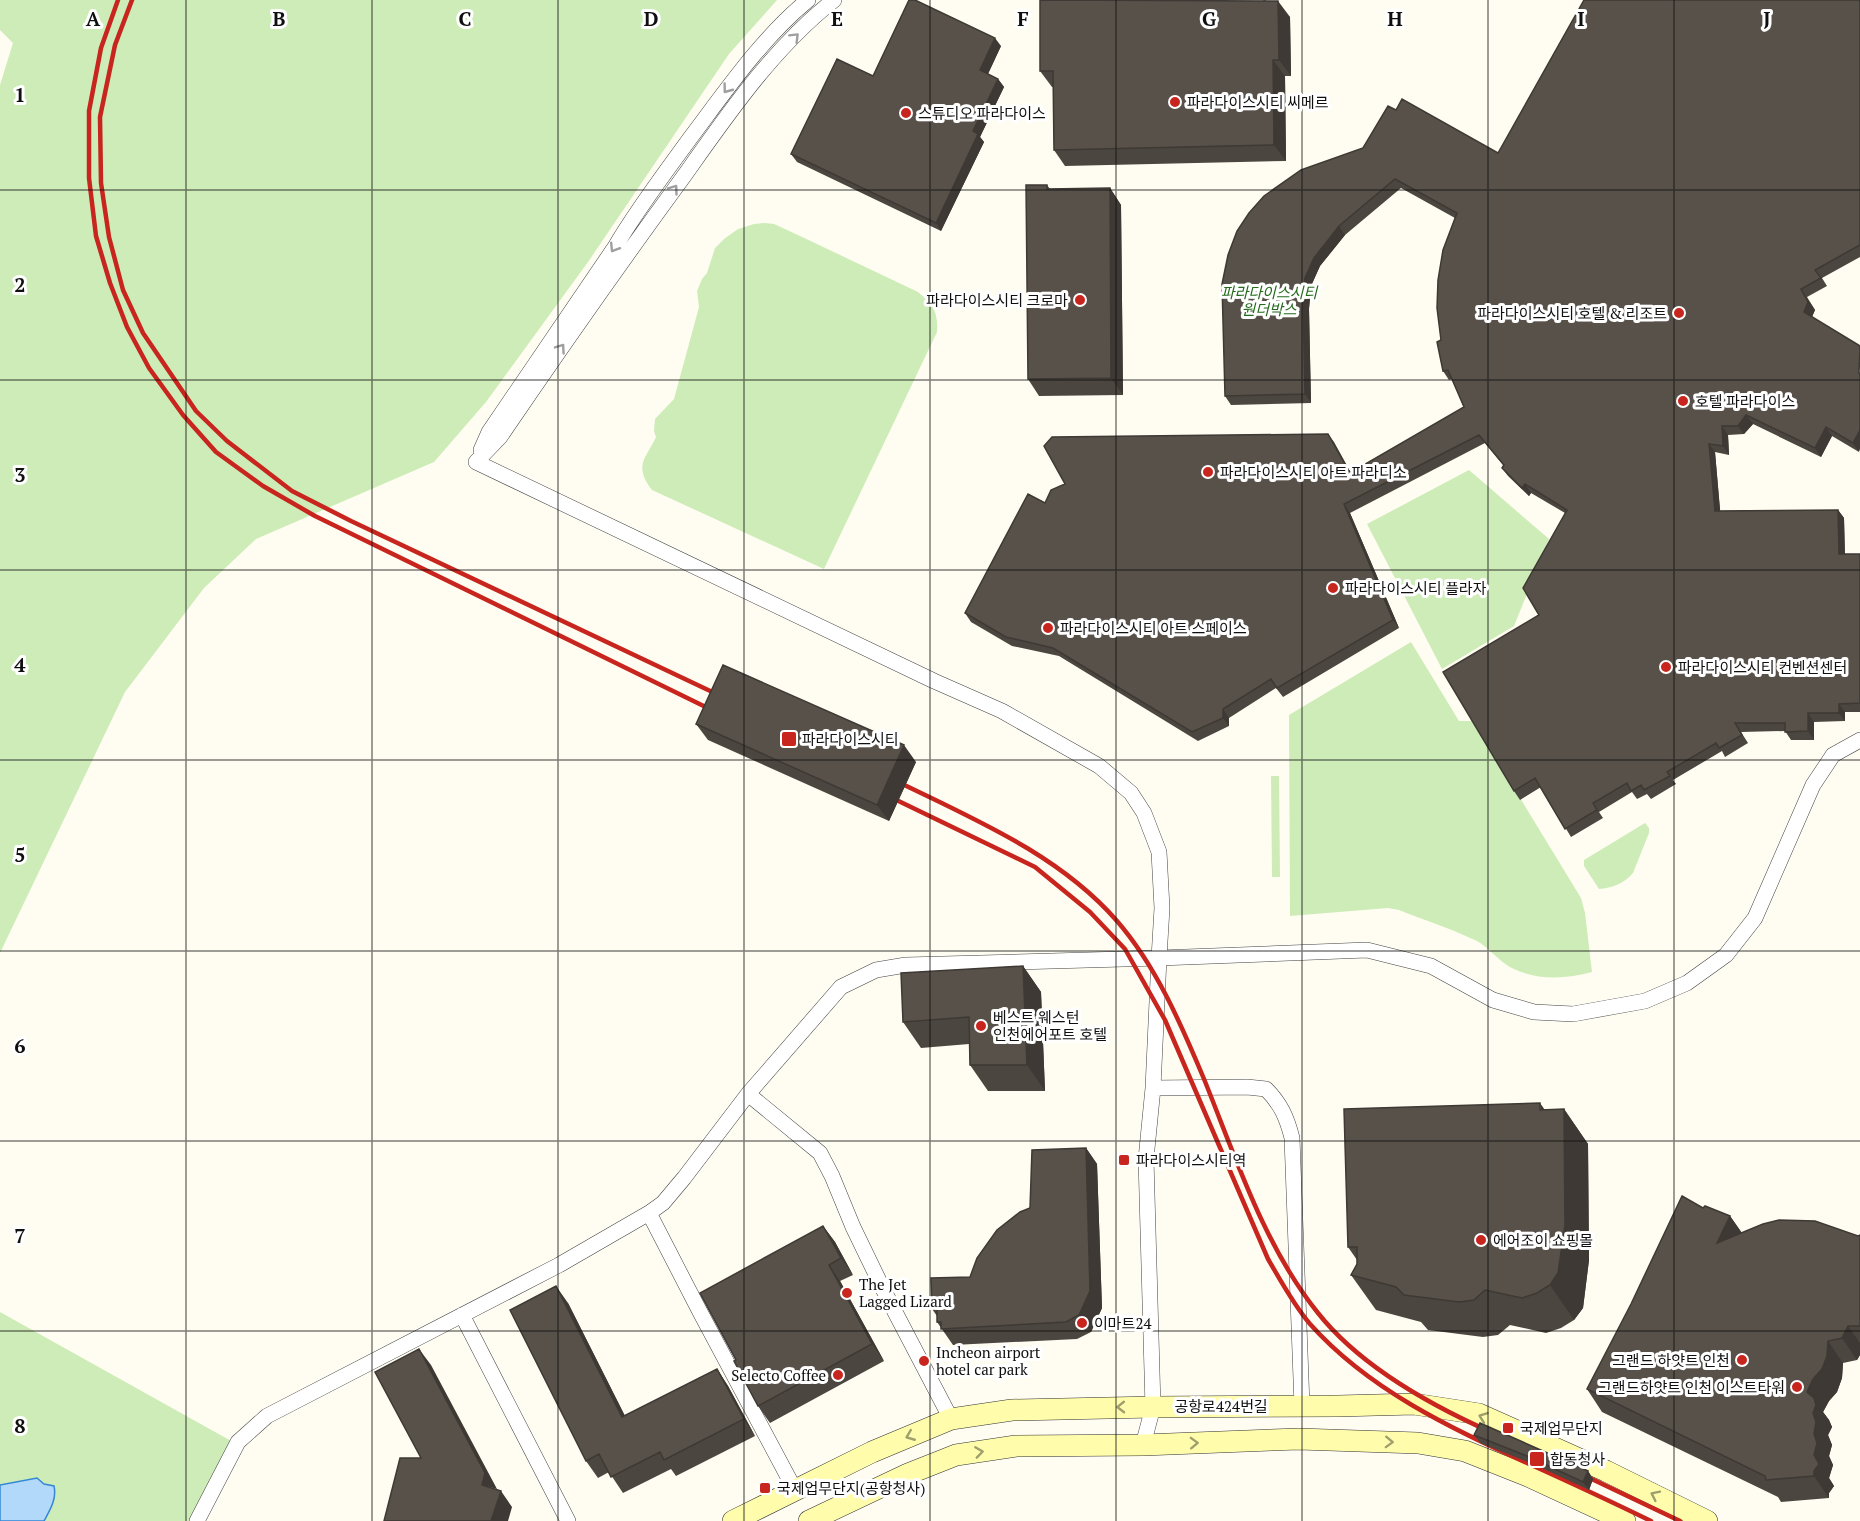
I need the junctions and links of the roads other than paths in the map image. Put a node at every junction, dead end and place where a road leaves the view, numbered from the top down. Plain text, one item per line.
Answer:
1 (808, 0) edge
2 (834, 0) edge
3 (476, 462) junction
4 (1860, 740) edge
5 (1159, 958) junction
6 (1153, 1088) junction
7 (748, 1094) junction
8 (649, 1213) junction
9 (462, 1315) junction
10 (1302, 1406) junction
11 (1153, 1407) junction
12 (951, 1419) junction
13 (1143, 1445) junction
14 (795, 1490) junction
15 (197, 1521) edge
16 (568, 1521) edge
17 (733, 1521) edge
18 (809, 1521) edge
19 (1625, 1521) edge
20 (1707, 1521) edge

1 -> 3 street
3 -> 2 street
3 - 5 street
4 - 5 street
5 - 6 street
5 - 7 street
6 - 10 street
6 - 11 street
7 - 8 street
7 - 12 street
8 - 9 street
8 - 14 street
9 - 15 street
9 - 16 street
10 - 11 street, 공항로424번길
20 -> 10 street, 공항로424번길
11 -> 12 street, 공항로424번길
11 - 13 street
12 -> 14 street, 공항로424번길
18 -> 13 street
13 -> 19 street
14 - 17 street, 공항로424번길

